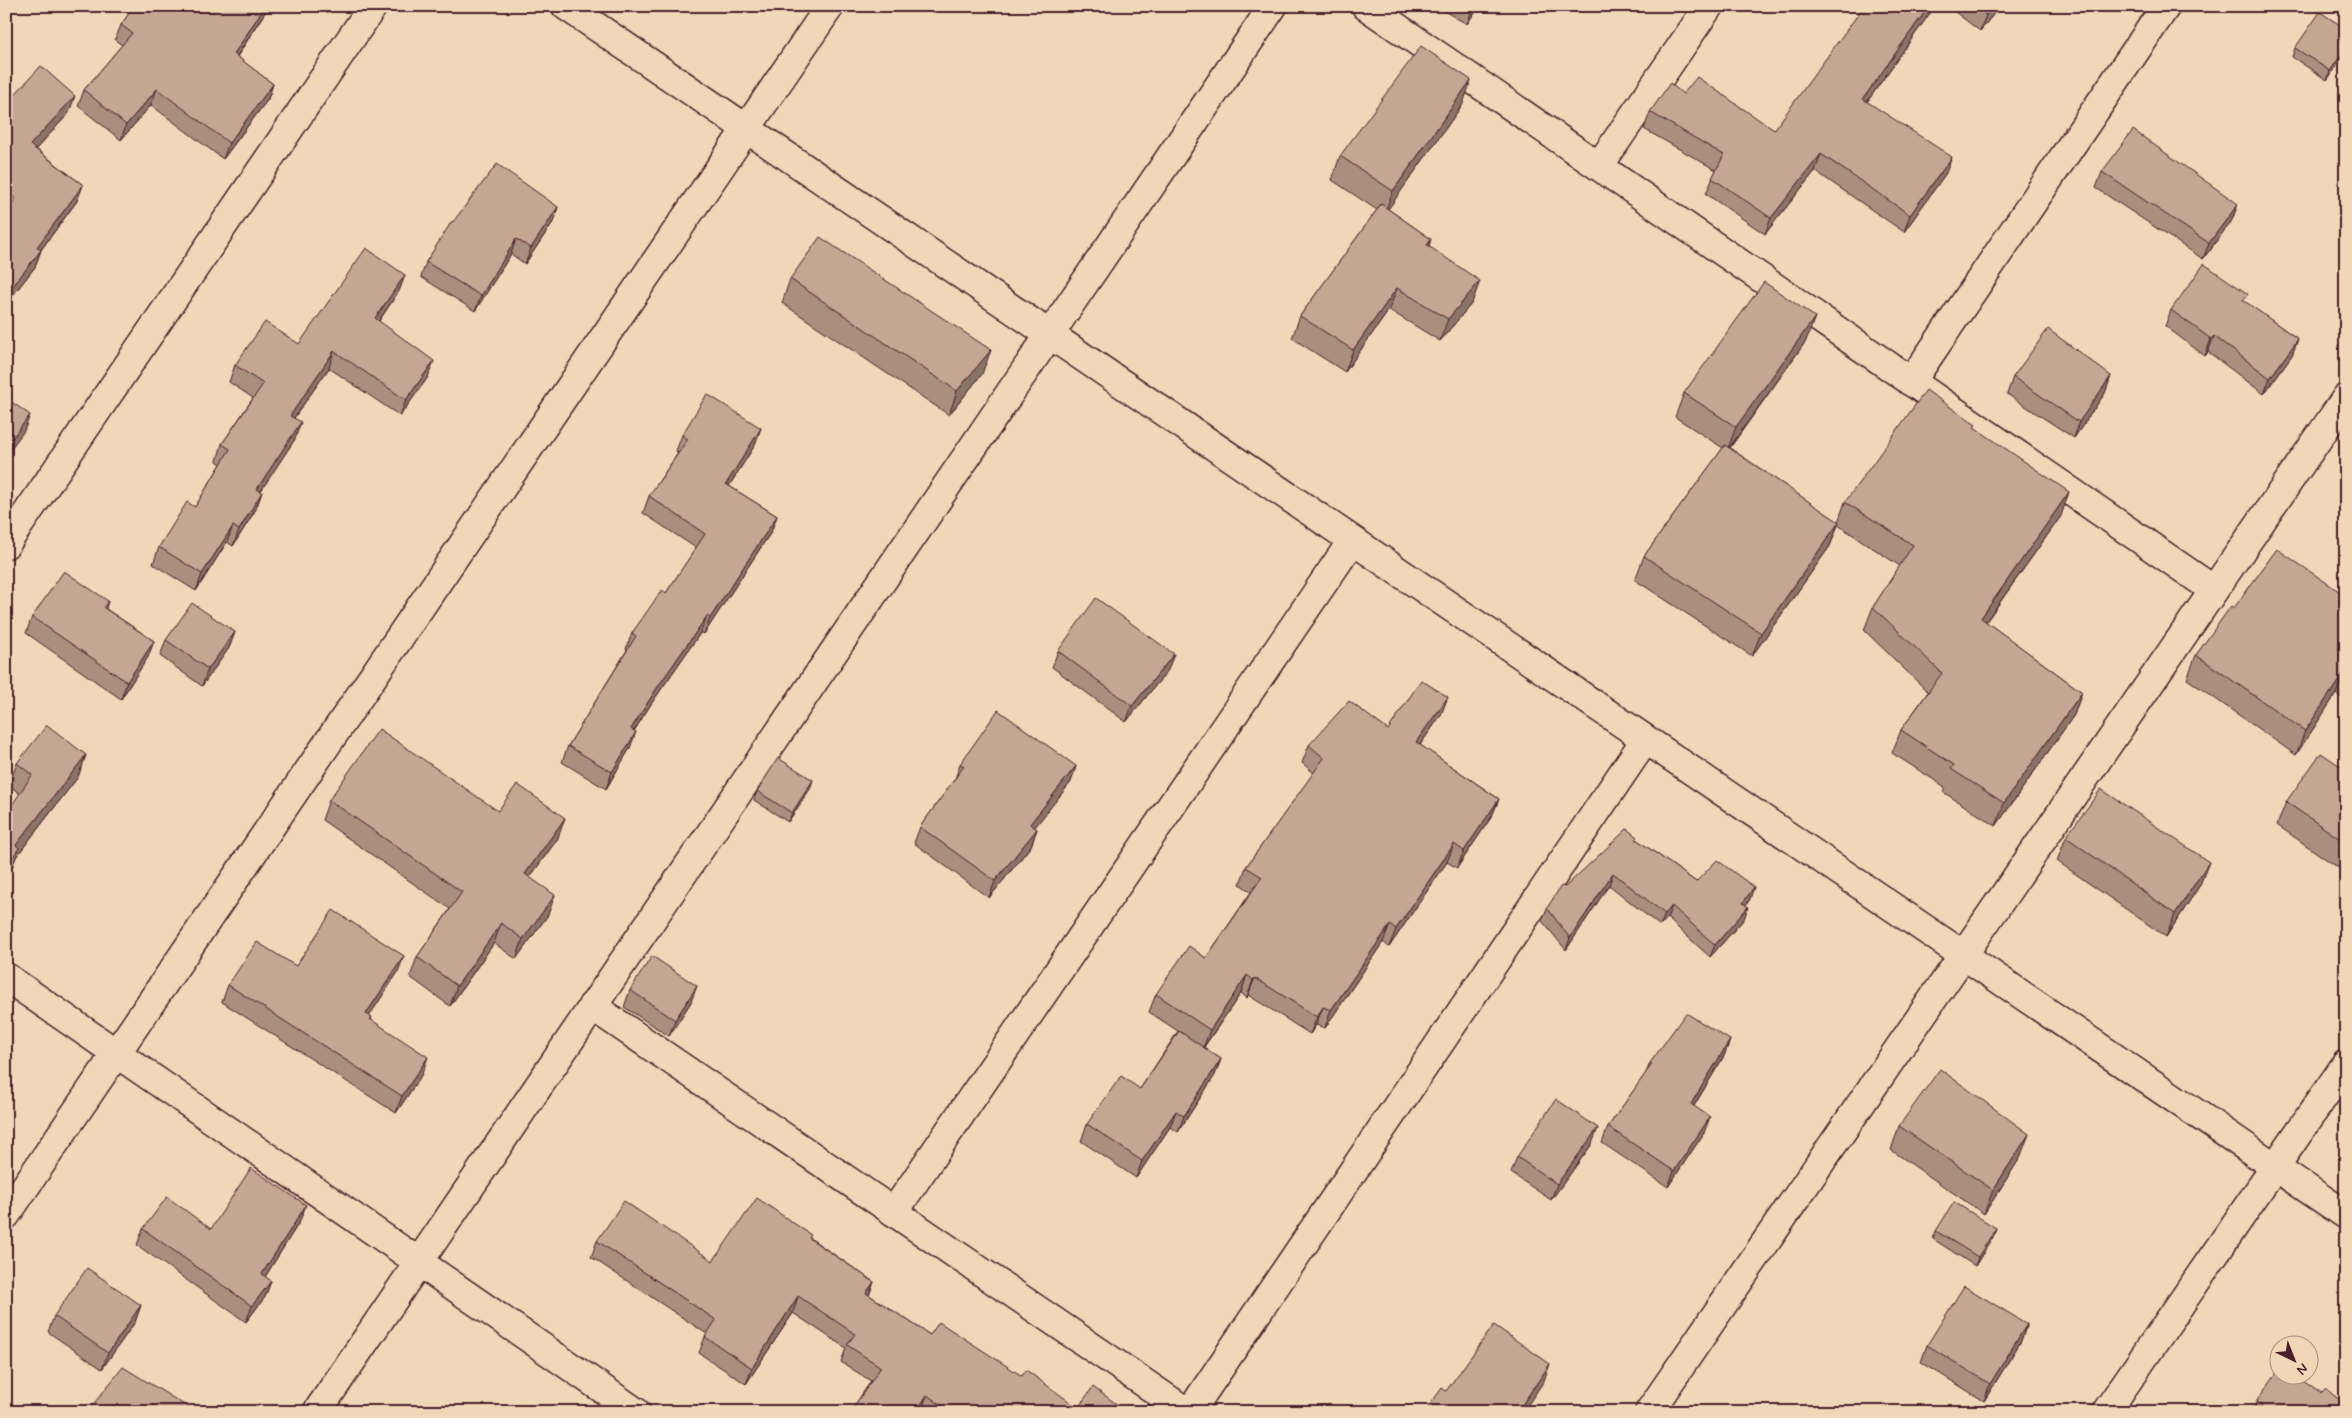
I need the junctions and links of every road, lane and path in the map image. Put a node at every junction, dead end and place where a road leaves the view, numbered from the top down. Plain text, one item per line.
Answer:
1 (373, 6) edge
2 (566, 6) edge
3 (830, 6) edge
4 (1273, 6) edge
5 (1366, 6) edge
6 (1709, 6) edge
7 (2166, 6) edge
8 (746, 129) junction
9 (1599, 166) junction
10 (1049, 334) junction
11 (1911, 382) junction
12 (2346, 398) edge
13 (1352, 541) junction
14 (6, 544) edge
15 (2214, 590) junction
16 (1645, 740) junction
17 (1962, 956) junction
18 (6, 977) edge
19 (592, 1006) junction
20 (117, 1053) junction
21 (2346, 1064) edge
22 (2274, 1168) junction
23 (894, 1212) junction
24 (6, 1215) edge
25 (2346, 1215) edge
26 (419, 1262) junction
27 (318, 1412) edge
28 (636, 1412) edge
29 (1189, 1412) edge
30 (1649, 1412) edge
31 (2106, 1412) edge

1 - 14 street
2 - 8 street
3 - 8 street
4 - 10 street
5 - 9 street
6 - 9 street
7 - 11 street
8 - 10 street
8 - 20 street
9 - 11 street
10 - 13 street
10 - 19 street
11 - 15 street
12 - 15 street
13 - 16 street
13 - 23 street
15 - 17 street
16 - 17 street
16 - 29 street
17 - 22 street
17 - 30 street
18 - 20 street
19 - 23 street
19 - 26 street
20 - 24 street
20 - 26 street
21 - 22 street
22 - 25 street
22 - 31 street
23 - 29 street
26 - 27 street
26 - 28 street

